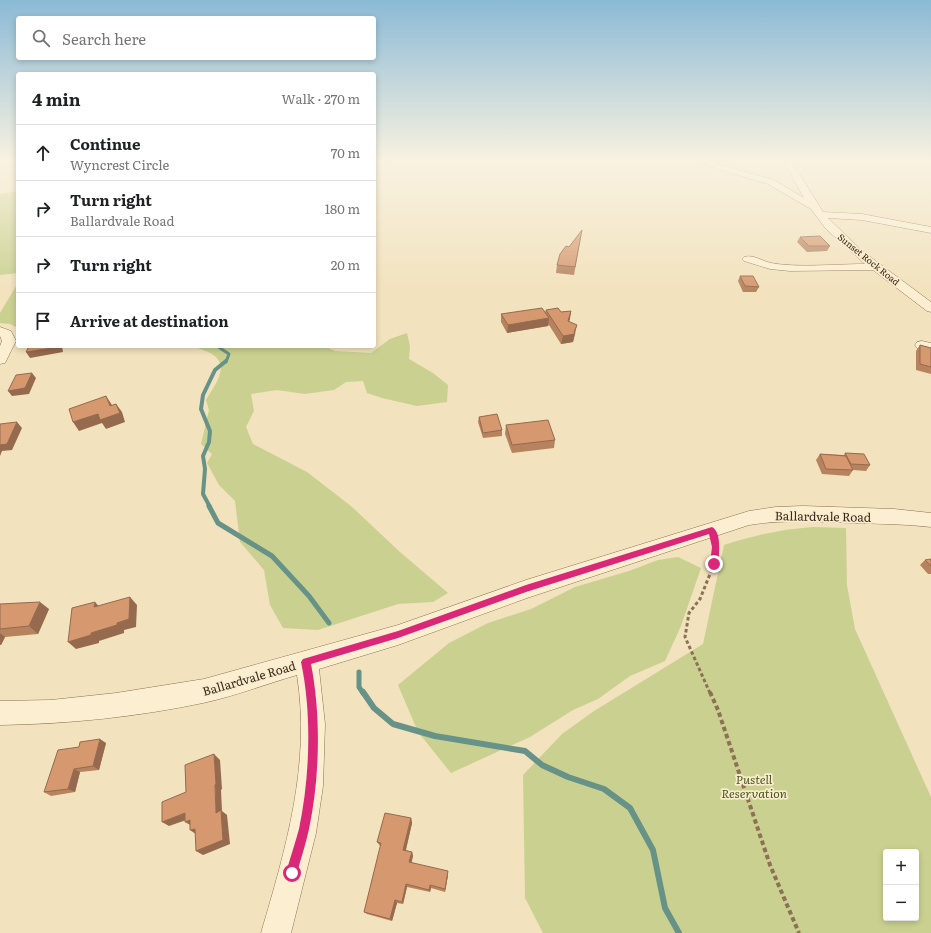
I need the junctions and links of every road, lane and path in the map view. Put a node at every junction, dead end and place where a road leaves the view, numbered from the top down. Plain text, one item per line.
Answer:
1 (808, 206) edge
2 (814, 206) edge
3 (817, 211) junction
4 (900, 225) junction
5 (931, 230) edge
6 (931, 240) edge
7 (748, 259) dead end
8 (877, 267) junction
9 (931, 308) edge
10 (0, 332) edge
11 (0, 360) edge
12 (931, 520) edge
13 (712, 530) junction
14 (306, 662) junction
15 (0, 713) edge
16 (276, 933) edge
17 (799, 933) edge

1 - 3 street
2 - 3 street, Sunset Rock Road
3 - 4 street
3 - 8 street, Sunset Rock Road
4 - 5 street
4 - 6 street
7 - 8 street
8 - 9 street, Sunset Rock Road
10 - 11 street
12 - 13 street, Ballardvale Road
13 - 14 street, Ballardvale Road
13 - 17 path
14 - 15 street, Ballardvale Road
14 - 16 street

